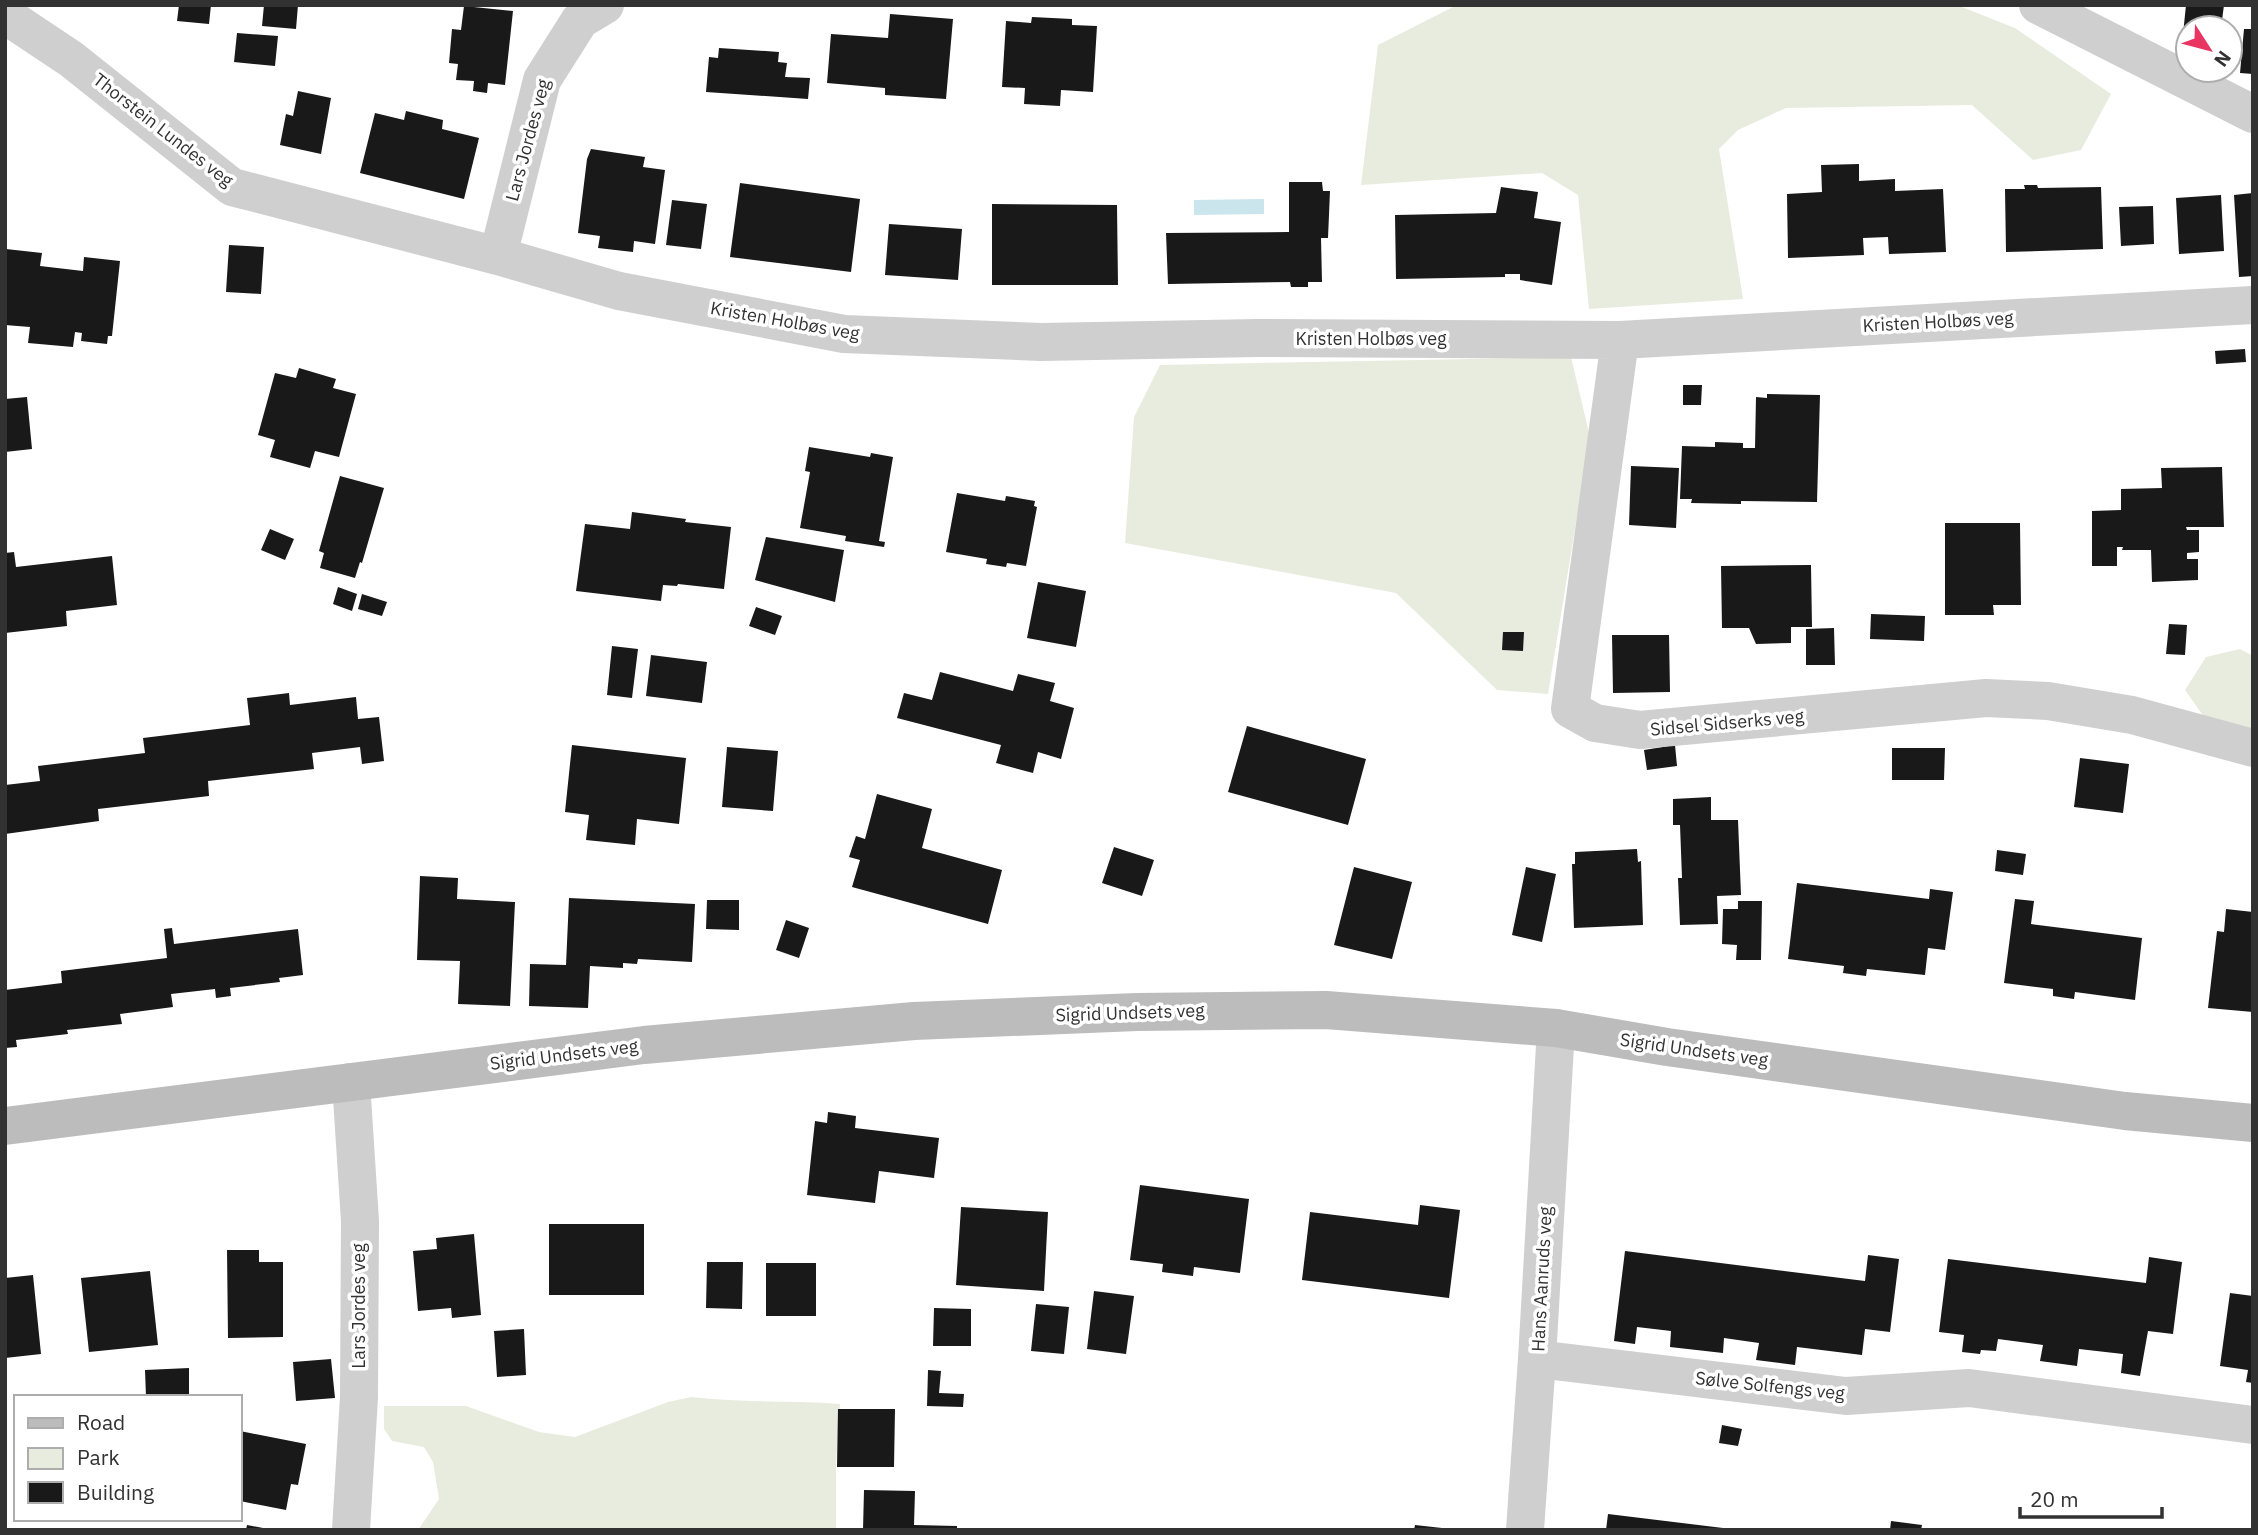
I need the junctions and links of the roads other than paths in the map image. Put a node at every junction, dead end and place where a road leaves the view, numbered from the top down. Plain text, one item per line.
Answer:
1 (606, 5) edge
2 (2038, 5) edge
3 (5, 15) edge
4 (2253, 114) edge
5 (498, 256) junction
6 (2253, 305) edge
7 (1620, 340) junction
8 (2253, 748) edge
9 (1556, 1028) junction
10 (351, 1082) junction
11 (2253, 1123) edge
12 (5, 1126) edge
13 (1537, 1359) junction
14 (2253, 1425) edge
15 (351, 1530) edge
16 (1525, 1530) edge

1 - 5 street, Lars Jordes veg
2 - 4 street
3 - 5 street, Thorstein Lundes veg
5 - 7 street, Kristen Holbøs veg
6 - 7 street, Kristen Holbøs veg
7 - 8 street, Sidsel Sidserks veg
9 - 10 street, Sigrid Undsets veg
9 - 11 street, Sigrid Undsets veg
9 - 13 street, Hans Aanruds veg
10 - 12 street, Sigrid Undsets veg
10 - 15 street, Lars Jordes veg
13 - 14 street, Sølve Solfengs veg
13 - 16 street, Hans Aanruds veg

